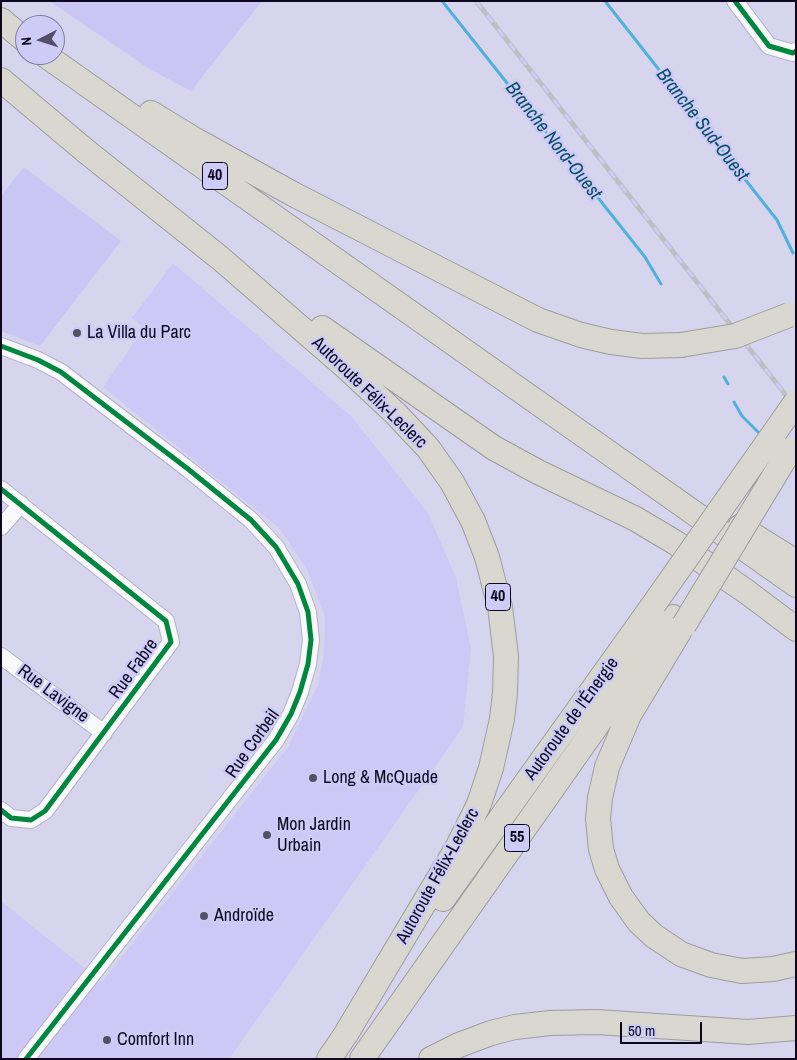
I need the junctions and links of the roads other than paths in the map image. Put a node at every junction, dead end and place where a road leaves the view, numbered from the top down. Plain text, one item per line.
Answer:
1 (735, 1) edge
2 (1, 20) edge
3 (15, 28) edge
4 (15, 32) edge
5 (796, 51) edge
6 (65, 59) edge
7 (59, 65) edge
8 (1, 80) edge
9 (220, 258) junction
10 (792, 314) edge
11 (420, 319) junction
12 (1, 346) edge
13 (796, 402) edge
14 (793, 445) edge
15 (1, 489) edge
16 (21, 504) junction
17 (1, 527) edge
18 (796, 562) edge
19 (796, 585) edge
20 (670, 615) junction
21 (796, 629) edge
22 (1, 656) edge
23 (104, 732) junction
24 (1, 810) edge
25 (796, 964) edge
26 (796, 1028) edge
27 (346, 1034) junction
28 (26, 1059) edge
29 (329, 1059) edge
30 (362, 1059) edge
31 (431, 1059) edge

1 - 5 street
2 - 3 highway
2 - 4 highway
6 - 10 highway, bridge
7 - 11 highway, 40
8 - 9 highway, Autoroute Félix-Leclerc / 40
9 - 21 highway
9 - 27 highway, Autoroute Félix-Leclerc / 40
11 - 18 highway
11 - 19 highway, 40
12 - 28 street, Rue Corbeil
13 - 20 highway, Autoroute de l'Énergie / 55, bridge
14 - 20 highway, bridge
15 - 16 street, Rue Fabre
16 - 17 street
16 - 23 street, Rue Fabre
20 - 25 highway
20 - 27 highway, Autoroute de l'Énergie / 55
20 - 30 highway, Autoroute de l'Énergie / 55
22 - 23 street, Rue Lavigne
23 - 24 street, Rue Fabre
26 - 31 highway
27 - 29 highway, Autoroute Félix-Leclerc / 55

